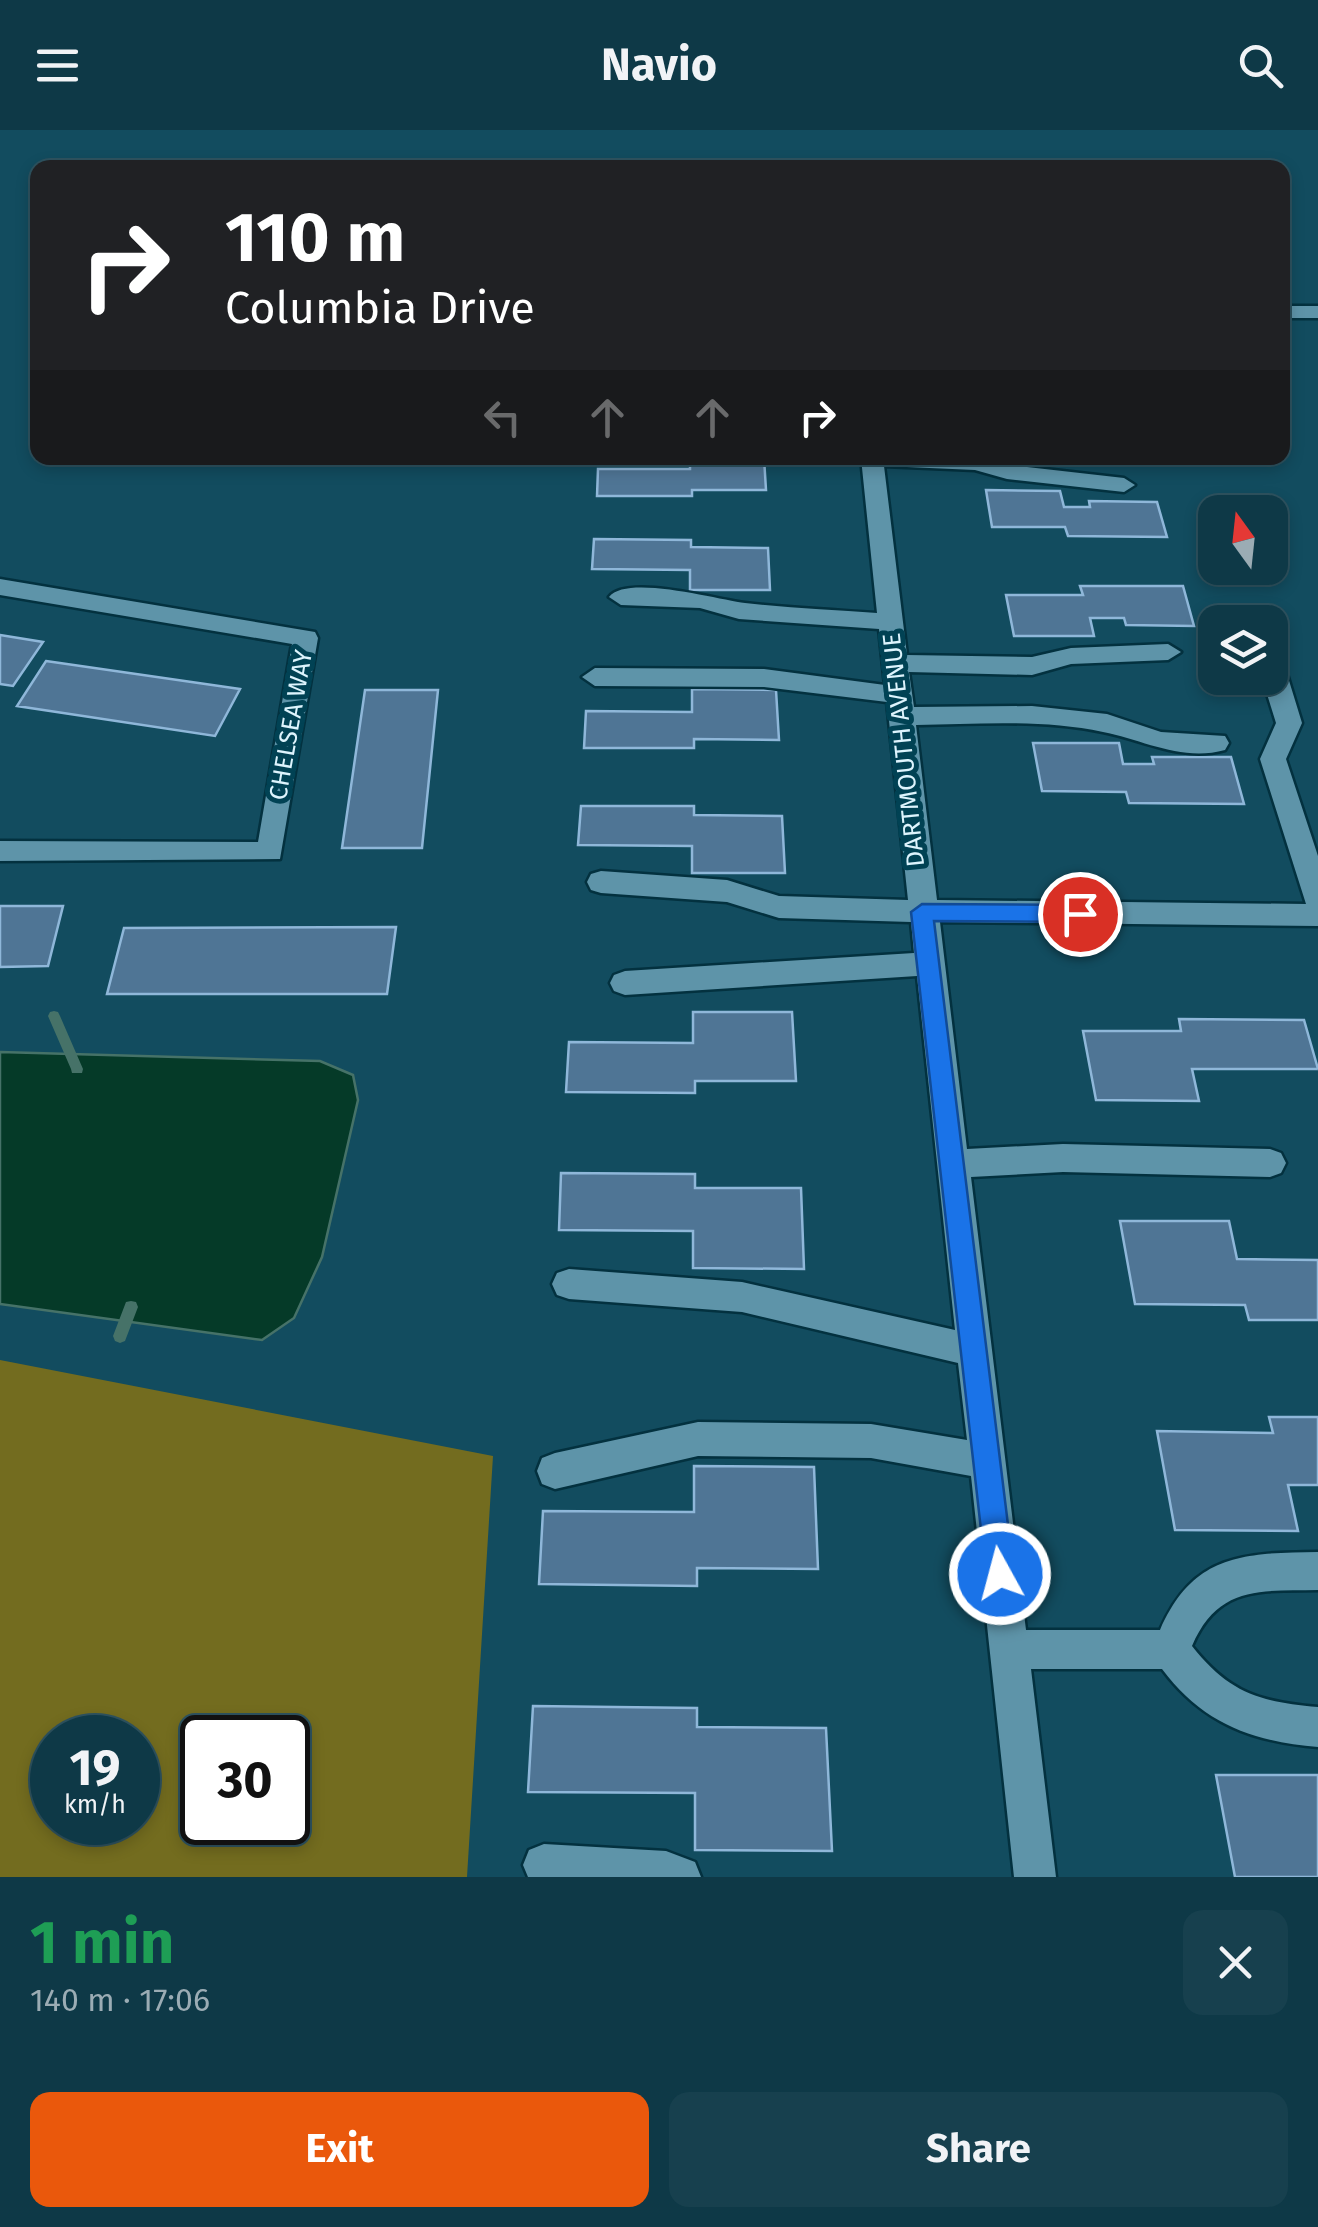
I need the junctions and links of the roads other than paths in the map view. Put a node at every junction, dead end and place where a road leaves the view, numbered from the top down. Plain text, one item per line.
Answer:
1 (1290, 312) edge
2 (1318, 312) edge
3 (873, 465) edge
4 (983, 465) edge
5 (1124, 485) dead end
6 (0, 586) edge
7 (621, 597) dead end
8 (890, 622) junction
9 (1168, 652) dead end
10 (595, 677) dead end
11 (897, 691) junction
12 (1280, 695) edge
13 (1216, 743) dead end
14 (0, 851) edge
15 (601, 882) dead end
16 (1318, 900) edge
17 (922, 912) junction
18 (1318, 916) edge
19 (928, 964) junction
20 (625, 983) dead end
21 (1270, 1163) dead end
22 (952, 1164) junction
23 (569, 1284) dead end
24 (974, 1350) junction
25 (987, 1461) junction
26 (555, 1471) dead end
27 (1318, 1571) edge
28 (1009, 1649) junction
29 (1171, 1650) junction
30 (1318, 1727) edge
31 (544, 1866) dead end
32 (680, 1877) edge
33 (1036, 1877) edge

1 - 2 street
3 - 8 street, DARTMOUTH AVENUE
4 - 5 street
6 - 14 street, CHELSEA WAY
7 - 8 street
8 - 11 street, DARTMOUTH AVENUE
9 - 11 street
10 - 11 street
11 - 13 street
11 - 17 street, DARTMOUTH AVENUE
12 - 16 street
15 - 17 street
17 - 18 street
17 - 19 street, DARTMOUTH AVENUE
19 - 20 street
19 - 22 street, DARTMOUTH AVENUE
21 - 22 street
22 - 24 street, DARTMOUTH AVENUE
23 - 24 street
24 - 25 street, DARTMOUTH AVENUE
25 - 26 street
25 - 28 street, DARTMOUTH AVENUE
27 - 29 street
28 - 29 street
28 - 33 street, DARTMOUTH AVENUE
29 - 30 street
31 - 32 street

